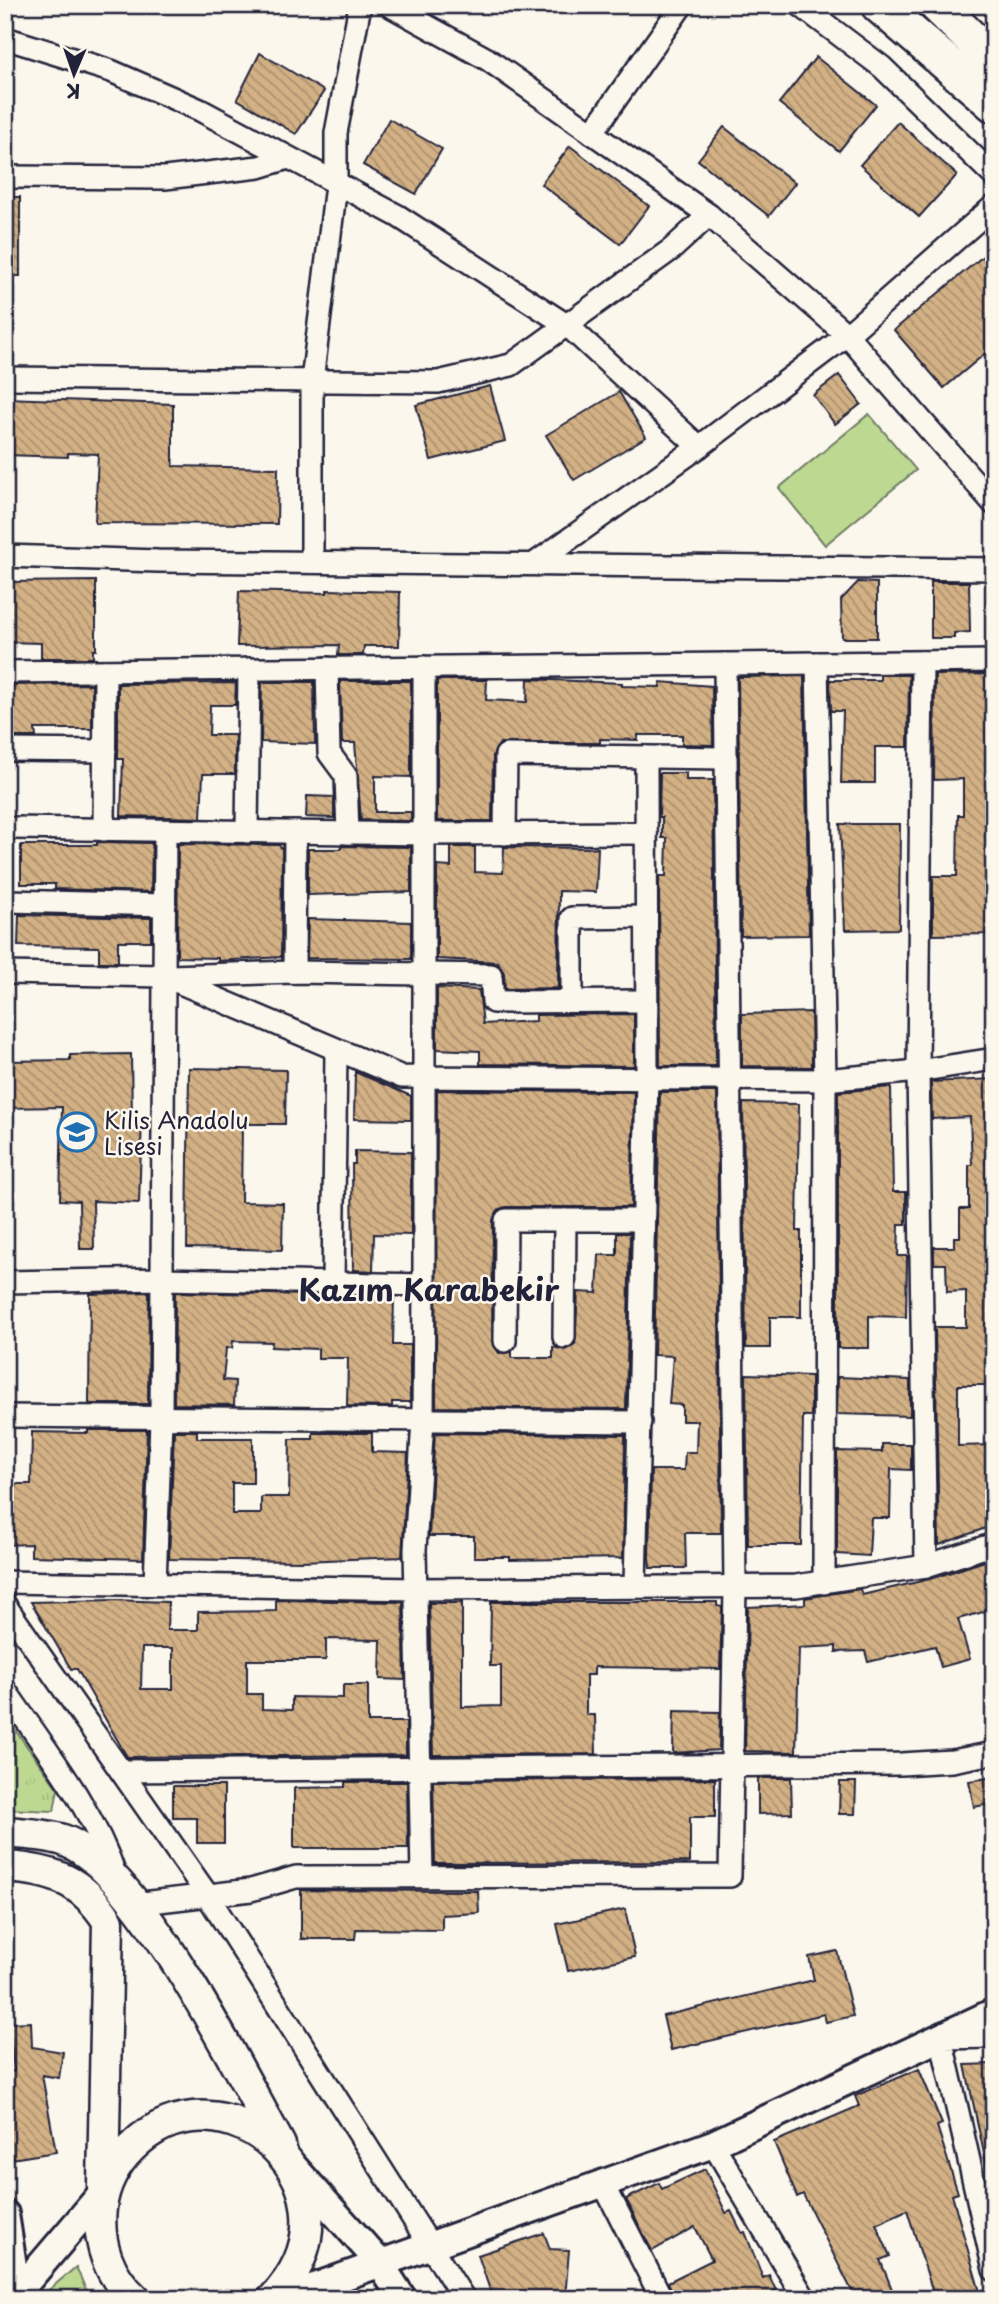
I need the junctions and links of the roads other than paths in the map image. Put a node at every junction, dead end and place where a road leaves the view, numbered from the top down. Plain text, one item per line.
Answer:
1 (360, 5) edge
2 (389, 5) edge
3 (682, 5) edge
4 (800, 5) edge
5 (879, 5) edge
6 (937, 5) edge
7 (5, 38) edge
8 (994, 61) edge
9 (994, 104) edge
10 (592, 133) junction
11 (288, 159) junction
12 (994, 176) edge
13 (5, 177) edge
14 (336, 185) junction
15 (994, 206) edge
16 (709, 215) junction
17 (568, 326) junction
18 (847, 335) junction
19 (5, 378) edge
20 (312, 381) junction
21 (699, 447) junction
22 (994, 505) edge
23 (5, 556) edge
24 (312, 562) junction
25 (534, 564) junction
26 (994, 569) edge
27 (994, 661) edge
28 (922, 662) junction
29 (817, 663) junction
30 (725, 664) junction
31 (424, 667) junction
32 (327, 668) junction
33 (248, 669) junction
34 (105, 671) junction
35 (5, 672) edge
36 (5, 750) edge
37 (105, 751) junction
38 (646, 757) junction
39 (724, 758) junction
40 (13, 828) dead end
41 (104, 830) junction
42 (165, 831) junction
43 (247, 832) junction
44 (295, 832) junction
45 (348, 832) junction
46 (646, 833) junction
47 (426, 834) junction
48 (505, 834) junction
49 (8, 901) dead end
50 (164, 905) junction
51 (646, 917) junction
52 (294, 972) junction
53 (5, 973) edge
54 (426, 973) junction
55 (164, 976) junction
56 (572, 1000) junction
57 (646, 1001) junction
58 (336, 1051) junction
59 (994, 1059) edge
60 (918, 1071) junction
61 (426, 1076) junction
62 (647, 1078) junction
63 (729, 1078) junction
64 (825, 1080) junction
65 (565, 1220) junction
66 (642, 1220) junction
67 (163, 1279) junction
68 (5, 1282) edge
69 (333, 1283) junction
70 (424, 1285) junction
71 (564, 1337) dead end
72 (505, 1341) dead end
73 (5, 1416) edge
74 (161, 1419) junction
75 (423, 1420) junction
76 (640, 1422) junction
77 (994, 1544) edge
78 (926, 1566) junction
79 (5, 1582) edge
80 (824, 1583) junction
81 (155, 1584) junction
82 (635, 1586) junction
83 (735, 1586) junction
84 (416, 1589) junction
85 (5, 1605) edge
86 (5, 1690) edge
87 (994, 1754) edge
88 (731, 1767) junction
89 (418, 1770) junction
90 (121, 1771) junction
91 (5, 1832) edge
92 (5, 1867) edge
93 (422, 1875) junction
94 (117, 1880) junction
95 (199, 1894) junction
96 (142, 1902) junction
97 (994, 2012) edge
98 (994, 2037) edge
99 (941, 2038) junction
100 (713, 2144) junction
101 (291, 2163) junction
102 (602, 2181) junction
103 (103, 2192) junction
104 (6, 2225) edge
105 (427, 2244) junction
106 (990, 2244) edge
107 (379, 2262) junction
108 (994, 2270) edge
109 (14, 2296) edge
110 (135, 2299) edge
111 (273, 2299) edge
112 (281, 2299) edge
113 (403, 2299) edge
114 (464, 2299) edge
115 (662, 2299) edge
116 (805, 2299) edge

1 - 14 street
2 - 10 street
3 - 10 street
4 - 12 street
5 - 9 highway
6 - 8 highway
7 - 11 street
10 - 16 street
11 - 13 street
11 - 14 street
14 - 17 street
14 - 20 street
15 - 18 street
16 - 17 street
16 - 18 street
17 - 20 street
17 - 21 street
18 - 21 street
18 - 22 street
19 - 20 street
20 - 24 street
21 - 25 street
23 - 24 street
24 - 25 street
25 - 26 street
27 - 28 street
28 - 29 street
28 - 60 street
29 - 30 street
29 - 64 street
30 - 31 street
30 - 39 street
31 - 32 street
31 - 47 street
32 - 33 street
32 - 45 street
33 - 34 street
33 - 43 street
34 - 35 street
34 - 37 street
36 - 37 street
37 - 41 street
38 - 39 street
38 - 46 street
38 - 48 street
39 - 63 street
40 - 41 street
41 - 42 street
42 - 43 street
42 - 50 street
43 - 44 street
44 - 45 street
44 - 52 street
45 - 47 street
46 - 48 street
46 - 51 street
47 - 48 street
47 - 54 street
49 - 50 street
50 - 55 street
51 - 56 street
51 - 57 street
52 - 54 street
52 - 55 street
53 - 55 street
54 - 56 street
54 - 61 street
55 - 58 street
55 - 67 street
56 - 57 street
57 - 62 street
58 - 61 street
58 - 69 street
59 - 60 street
60 - 64 street
60 - 78 street
61 - 62 street
61 - 70 street
62 - 63 street
62 - 66 street
63 - 64 street
63 - 83 street
64 - 80 street
65 - 66 street
65 - 71 street
65 - 72 street
66 - 76 street
67 - 68 street
67 - 69 street
67 - 74 street
69 - 70 street
70 - 75 street
73 - 74 street
74 - 75 street
74 - 81 street
75 - 76 street
75 - 84 street
76 - 82 street
77 - 78 street
78 - 80 street
79 - 81 street
80 - 83 street
81 - 84 street
82 - 83 street
82 - 84 street
83 - 88 street
84 - 89 street
85 - 90 street
86 - 94 street
87 - 88 street
88 - 89 street
88 - 93 street
89 - 90 street
89 - 93 street
90 - 95 street
91 - 94 main road
92 - 103 main road
93 - 95 street
94 - 96 main road
95 - 96 street
95 - 105 street
96 - 101 main road
97 - 99 street
98 - 99 street
99 - 100 street
99 - 106 street
100 - 102 street
100 - 116 street
101 - 103 main road
101 - 107 street
101 - 111 main road
102 - 105 street
102 - 115 street
103 - 109 street
103 - 110 main road
104 - 109 street
105 - 107 street
105 - 114 street
106 - 108 street
107 - 112 street
107 - 113 street

